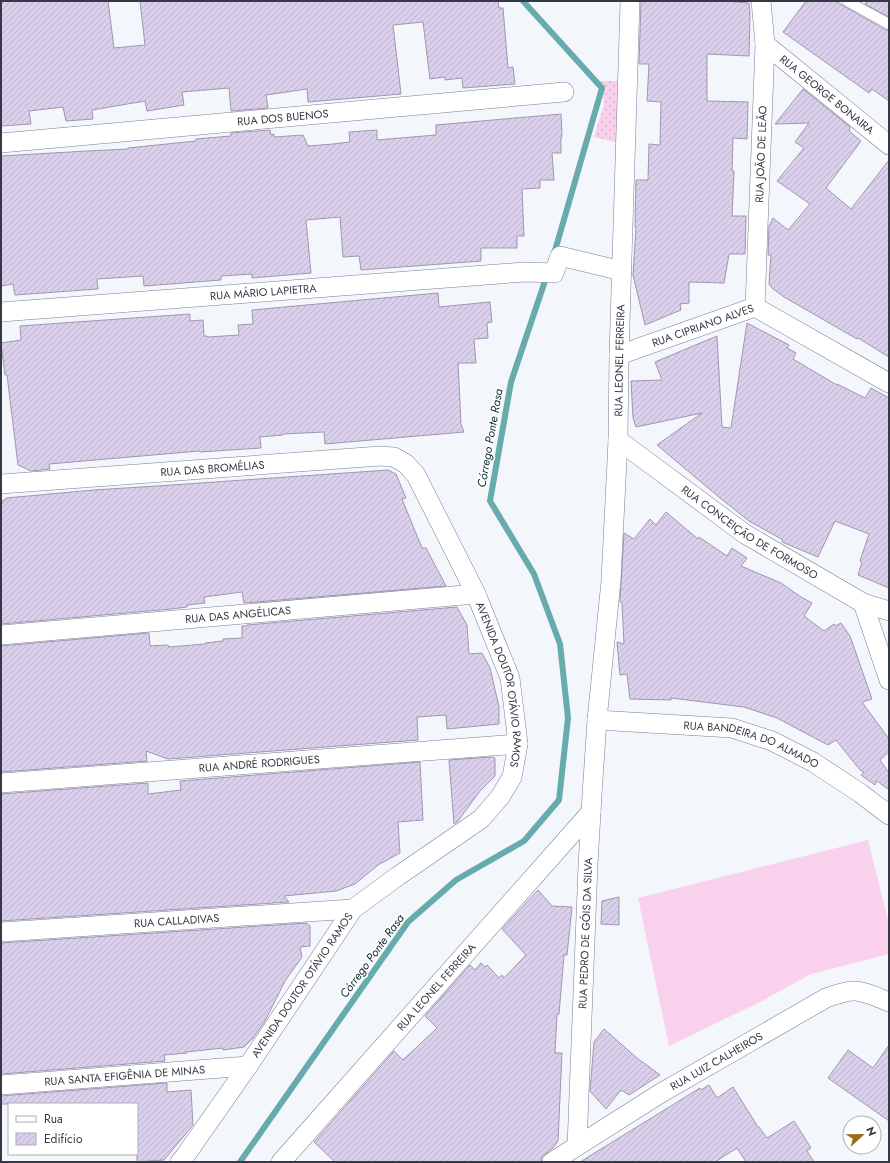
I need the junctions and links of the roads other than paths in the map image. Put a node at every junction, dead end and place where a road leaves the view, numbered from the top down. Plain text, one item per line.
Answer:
1 (630, 1) edge
2 (761, 1) edge
3 (847, 1) edge
4 (889, 24) edge
5 (765, 44) junction
6 (564, 92) dead end
7 (1, 143) edge
8 (889, 145) edge
9 (622, 271) junction
10 (755, 307) junction
11 (1, 312) edge
12 (619, 355) junction
13 (889, 383) edge
14 (618, 440) junction
15 (416, 476) joint
16 (1, 483) edge
17 (476, 594) junction
18 (863, 602) junction
19 (889, 611) edge
20 (1, 636) edge
21 (889, 680) edge
22 (597, 720) junction
23 (518, 744) junction
24 (1, 783) edge
25 (591, 812) junction
26 (889, 815) edge
27 (353, 909) junction
28 (1, 932) edge
29 (889, 1002) edge
30 (248, 1066) junction
31 (1, 1085) edge
32 (577, 1146) junction
33 (180, 1162) edge
34 (281, 1162) edge
35 (552, 1162) edge

1 - 9 street, RUA LEONEL FERREIRA
2 - 5 street, RUA JOÃO DE LEÃO
3 - 4 lane
5 - 8 street, RUA GEORGE BONAIRA
5 - 10 street, RUA JOÃO DE LEÃO
6 - 7 street, RUA DOS BUENOS
9 - 11 street, RUA MÁRIO LAPIETRA
9 - 12 street, RUA LEONEL FERREIRA
10 - 12 street, RUA CIPRIANO ALVES
10 - 13 street, RUA CIPRIANO ALVES
12 - 14 street, RUA LEONEL FERREIRA
14 - 18 street, RUA CONCEIÇÃO DE FORMOSO
14 - 22 street, RUA LEONEL FERREIRA
15 - 16 street, RUA DAS BROMÉLIAS
15 - 17 street, AVENIDA DOUTOR OTÁVIO RAMOS
17 - 20 street, RUA DAS ANGÉLICAS
17 - 23 street, AVENIDA DOUTOR OTÁVIO RAMOS
18 - 19 street, RUA CONCEIÇÃO DE FORMOSO
18 - 21 street
22 - 25 street, RUA PEDRO DE GÓIS DA SILVA
22 - 26 street, RUA BANDEIRA DO ALMADO
23 - 24 street, RUA ANDRÉ RODRIGUES
23 - 27 street, AVENIDA DOUTOR OTÁVIO RAMOS
25 - 32 street, RUA PEDRO DE GÓIS DA SILVA
25 - 34 street, RUA LEONEL FERREIRA
27 - 28 street, RUA CALLADIVAS
27 - 30 street, AVENIDA DOUTOR OTÁVIO RAMOS
29 - 32 street, RUA LUIZ CALHEIROS
30 - 31 street, RUA SANTA EFIGÊNIA DE MINAS
30 - 33 street, AVENIDA DOUTOR OTÁVIO RAMOS
32 - 35 street, RUA LUIZ CALHEIROS

